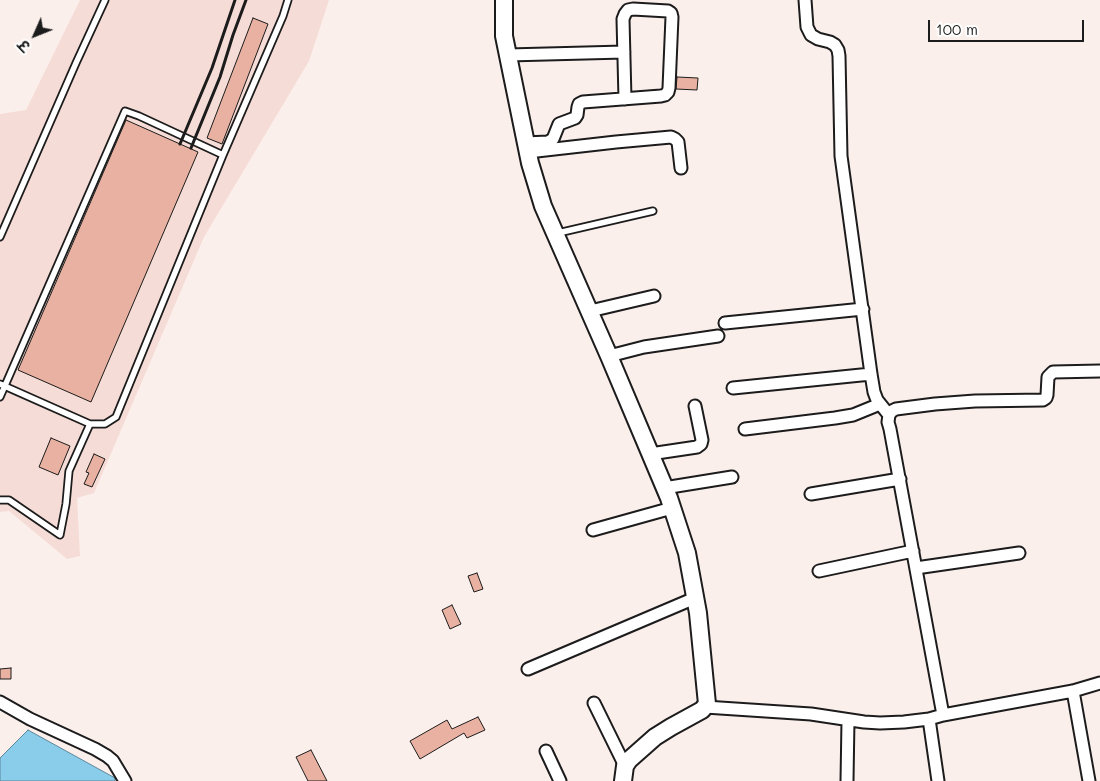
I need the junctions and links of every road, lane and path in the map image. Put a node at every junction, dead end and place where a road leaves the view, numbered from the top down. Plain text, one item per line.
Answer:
1 (105, 0) edge
2 (288, 0) edge
3 (504, 0) edge
4 (805, 0) edge
5 (624, 52) junction
6 (508, 55) junction
7 (624, 99) junction
8 (526, 147) junction
9 (223, 155) junction
10 (681, 168) dead end
11 (652, 211) dead end
12 (556, 234) junction
13 (0, 237) edge
14 (654, 296) dead end
15 (863, 309) junction
16 (590, 311) junction
17 (725, 323) dead end
18 (718, 336) dead end
19 (610, 356) junction
20 (1100, 371) edge
21 (872, 374) junction
22 (3, 386) edge
23 (733, 388) dead end
24 (0, 398) edge
25 (880, 404) junction
26 (695, 406) dead end
27 (889, 415) junction
28 (90, 424) junction
29 (745, 429) dead end
30 (650, 454) junction
31 (732, 477) dead end
32 (900, 479) junction
33 (664, 488) junction
34 (811, 494) dead end
35 (0, 500) edge
36 (672, 508) junction
37 (592, 530) dead end
38 (913, 551) junction
39 (1019, 553) dead end
40 (916, 568) junction
41 (818, 571) dead end
42 (695, 598) junction
43 (528, 669) dead end
44 (1100, 683) edge
45 (1073, 691) junction
46 (0, 702) edge
47 (594, 704) dead end
48 (706, 707) junction
49 (943, 715) junction
50 (848, 720) junction
51 (929, 720) junction
52 (546, 751) dead end
53 (624, 774) edge
54 (125, 781) edge
55 (560, 781) edge
56 (847, 781) edge
57 (938, 781) edge
58 (1089, 781) edge

1 - 13 lane
2 - 9 lane
3 - 6 street
4 - 15 street
5 - 6 street
5 - 7 street
5 - 7 street
6 - 8 street
7 - 8 street
8 - 10 street
8 - 12 street
9 - 22 lane
9 - 28 lane
11 - 12 lane
12 - 16 street
14 - 16 street
15 - 17 street
15 - 21 street
16 - 19 street
18 - 19 street
19 - 30 street
20 - 27 street
21 - 23 street
21 - 25 street
22 - 24 lane
22 - 28 lane
25 - 27 street
25 - 29 street
26 - 30 street
27 - 32 street
28 - 35 lane
30 - 33 street
31 - 33 street
32 - 34 street
32 - 38 street
33 - 36 street
36 - 37 street
36 - 42 street
38 - 40 street
38 - 41 street
39 - 40 street
40 - 49 street
42 - 43 street
42 - 48 street
44 - 45 street
45 - 49 street
45 - 58 street
46 - 54 street
47 - 53 street
48 - 50 street
48 - 53 street
49 - 51 street
50 - 51 street
50 - 56 street
51 - 57 street
52 - 55 street

